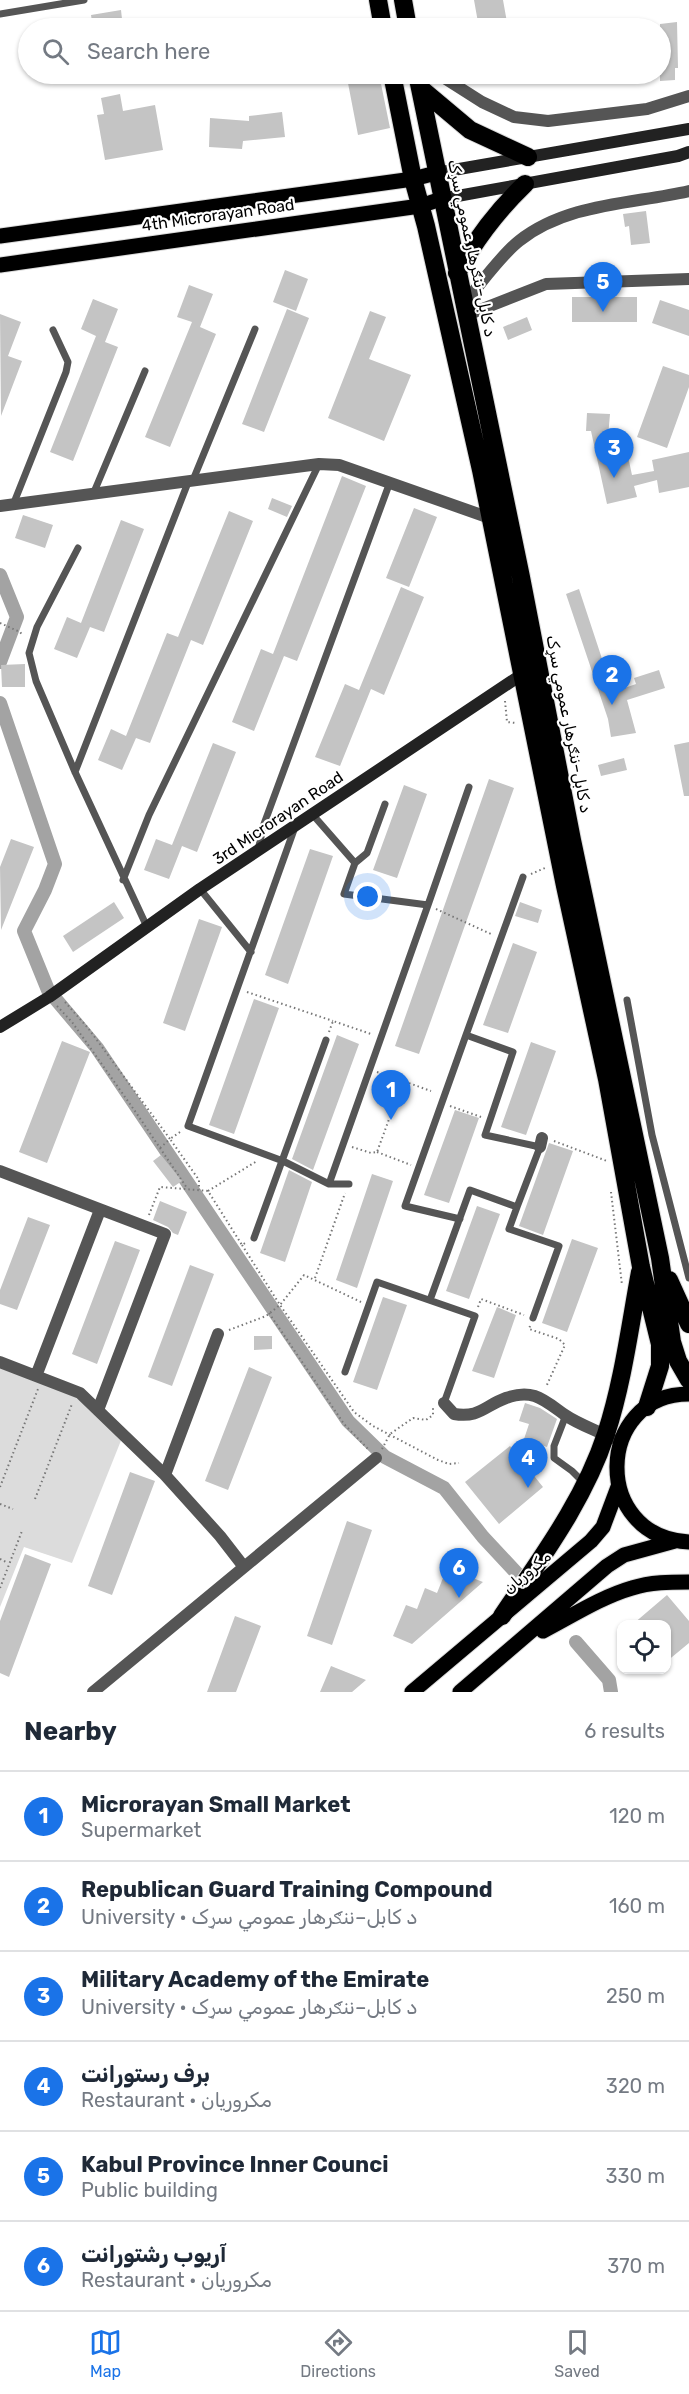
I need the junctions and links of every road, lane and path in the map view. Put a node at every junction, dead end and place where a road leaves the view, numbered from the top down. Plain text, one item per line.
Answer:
1 (84, 0) edge
2 (378, 0) edge
3 (403, 0) edge
4 (0, 14) edge
5 (381, 18) edge
6 (406, 18) edge
7 (394, 84) edge
8 (419, 84) edge
9 (421, 84) edge
10 (454, 84) edge
11 (689, 96) edge
12 (689, 129) edge
13 (689, 152) edge
14 (528, 157) junction
15 (436, 173) junction
16 (413, 179) junction
17 (525, 184) junction
18 (689, 190) edge
19 (441, 199) junction
20 (420, 206) junction
21 (0, 236) edge
22 (0, 265) edge
23 (457, 273) junction
24 (689, 279) edge
25 (465, 309) junction
26 (255, 329) dead end
27 (53, 330) dead end
28 (145, 371) dead end
29 (319, 464) junction
30 (191, 480) junction
31 (390, 482) junction
32 (94, 492) junction
33 (6, 505) edge
34 (490, 518) junction
35 (78, 548) dead end
36 (0, 623) edge
37 (14, 629) dead end
38 (521, 675) junction
39 (75, 772) junction
40 (469, 787) dead end
41 (385, 804) dead end
42 (313, 815) junction
43 (295, 827) junction
44 (257, 852) junction
45 (355, 863) junction
46 (550, 865) dead end
47 (523, 877) joint
48 (123, 880) junction
49 (200, 889) junction
50 (428, 905) junction
51 (147, 927) junction
52 (501, 939) junction
53 (251, 952) junction
54 (239, 989) junction
55 (52, 995) junction
56 (627, 999) dead end
57 (333, 1021) junction
58 (0, 1028) edge
59 (466, 1035) junction
60 (381, 1037) junction
61 (326, 1040) joint
62 (369, 1070) junction
63 (403, 1081) junction
64 (431, 1091) dead end
65 (441, 1102) junction
66 (490, 1121) junction
67 (188, 1126) junction
68 (170, 1139) junction
69 (541, 1142) junction
70 (343, 1144) junction
71 (160, 1148) junction
72 (377, 1152) junction
73 (266, 1155) junction
74 (283, 1161) junction
75 (607, 1161) dead end
76 (418, 1167) junction
77 (0, 1171) edge
78 (329, 1184) junction
79 (349, 1184) joint
80 (187, 1188) junction
81 (199, 1190) junction
82 (208, 1191) junction
83 (517, 1207) junction
84 (100, 1209) junction
85 (460, 1219) junction
86 (144, 1226) junction
87 (254, 1238) joint
88 (242, 1245) junction
89 (660, 1258) junction
90 (641, 1267) junction
91 (315, 1278) junction
92 (689, 1278) edge
93 (430, 1300) junction
94 (280, 1305) junction
95 (369, 1305) junction
96 (269, 1313) junction
97 (474, 1316) junction
98 (533, 1318) junction
99 (689, 1324) edge
100 (218, 1334) joint
101 (0, 1362) edge
102 (345, 1372) dead end
103 (689, 1380) edge
104 (38, 1381) junction
105 (689, 1394) edge
106 (541, 1398) junction
107 (74, 1400) dead end
108 (444, 1402) junction
109 (646, 1407) junction
110 (98, 1410) junction
111 (566, 1415) junction
112 (390, 1434) junction
113 (613, 1439) junction
114 (385, 1444) dead end
115 (376, 1458) joint
116 (459, 1463) dead end
117 (165, 1475) junction
118 (585, 1484) junction
119 (0, 1487) edge
120 (618, 1487) junction
121 (35, 1499) dead end
122 (0, 1504) edge
123 (13, 1509) dead end
124 (22, 1531) dead end
125 (685, 1542) edge
126 (0, 1559) edge
127 (10, 1563) junction
128 (244, 1568) junction
129 (689, 1582) edge
130 (0, 1588) edge
131 (502, 1616) junction
132 (521, 1642) junction
133 (93, 1692) edge
134 (412, 1692) edge
135 (460, 1692) edge

1 - 4 lane
2 - 5 highway
3 - 6 highway
7 - 16 highway
8 - 15 highway, د کابل–ننګرهار عمومي سړک
9 - 14 highway
10 - 11 street
12 - 14 street
13 - 17 street
14 - 15 street
15 - 16 main road, 4th Microrayan Road
15 - 19 highway, د کابل–ننګرهار عمومي سړک
16 - 20 highway
16 - 21 main road, 4th Microrayan Road
17 - 19 street
17 - 23 highway
18 - 25 street
19 - 20 main road, 4th Microrayan Road
19 - 23 highway, د کابل–ننګرهار عمومي سړک
20 - 22 main road, 4th Microrayan Road
20 - 34 highway
23 - 25 highway, د کابل–ننګرهار عمومي سړک
24 - 25 street
25 - 89 highway, د کابل–ننګرهار عمومي سړک
26 - 30 lane
27 - 33 lane
28 - 32 lane
29 - 30 street
29 - 31 street
29 - 48 lane
30 - 32 street
30 - 39 lane
31 - 34 street
31 - 44 lane
32 - 33 street
34 - 38 highway
35 - 39 lane
36 - 37 path
38 - 42 street, 3rd Microrayan Road
38 - 90 highway
39 - 48 lane
40 - 50 lane
41 - 45 lane
42 - 43 street, 3rd Microrayan Road
42 - 45 lane
43 - 44 street, 3rd Microrayan Road
43 - 53 lane
44 - 49 street, 3rd Microrayan Road
45 - 50 lane
46 - 47 path
47 - 52 lane
48 - 51 lane
49 - 51 street, 3rd Microrayan Road
49 - 53 lane
50 - 52 path
50 - 60 lane
51 - 55 street, 3rd Microrayan Road
52 - 59 lane
53 - 54 lane
54 - 57 path
54 - 67 lane
55 - 58 street, 3rd Microrayan Road
55 - 68 path
55 - 71 path
56 - 92 lane
57 - 60 path
57 - 61 path
59 - 65 lane
59 - 66 lane
60 - 62 lane
61 - 74 lane
62 - 63 path
62 - 70 lane
63 - 64 path
63 - 72 path
65 - 66 path
65 - 76 lane
66 - 69 lane
67 - 68 path
67 - 73 lane
68 - 71 path
68 - 81 path
69 - 75 path
69 - 83 lane
70 - 72 path
70 - 78 lane
71 - 80 path
72 - 76 path
73 - 74 lane
73 - 82 path
74 - 78 lane
74 - 87 lane
76 - 85 lane
77 - 84 street
78 - 79 lane
79 - 91 path
80 - 81 path
80 - 86 path
81 - 82 path
82 - 88 path
83 - 85 lane
83 - 98 lane
84 - 86 street
84 - 104 street
85 - 93 lane
86 - 110 street
87 - 88 path
88 - 94 path
89 - 99 highway
89 - 103 highway, د کابل–ننګرهار عمومي سړک
90 - 109 highway
90 - 113 highway
91 - 94 path
91 - 95 path
93 - 95 lane
93 - 97 lane
94 - 96 path
94 - 112 path
95 - 102 lane
96 - 100 path
96 - 115 path
97 - 98 path
97 - 108 lane
98 - 106 path
100 - 117 street
101 - 104 street
104 - 110 street
104 - 119 path
105 - 109 main road
106 - 108 street
106 - 111 street
107 - 121 path
108 - 112 path
109 - 113 main road
110 - 117 street
111 - 113 street
111 - 118 lane
112 - 114 path
112 - 116 path
113 - 118 highway
113 - 120 main road
115 - 128 street
117 - 128 street
118 - 131 highway
120 - 125 main road
120 - 131 main road, مکروریان
122 - 123 path
124 - 127 path
125 - 132 main road
126 - 127 path
127 - 130 path
128 - 133 street
129 - 132 main road
131 - 134 main road, مکروریان
132 - 135 main road

